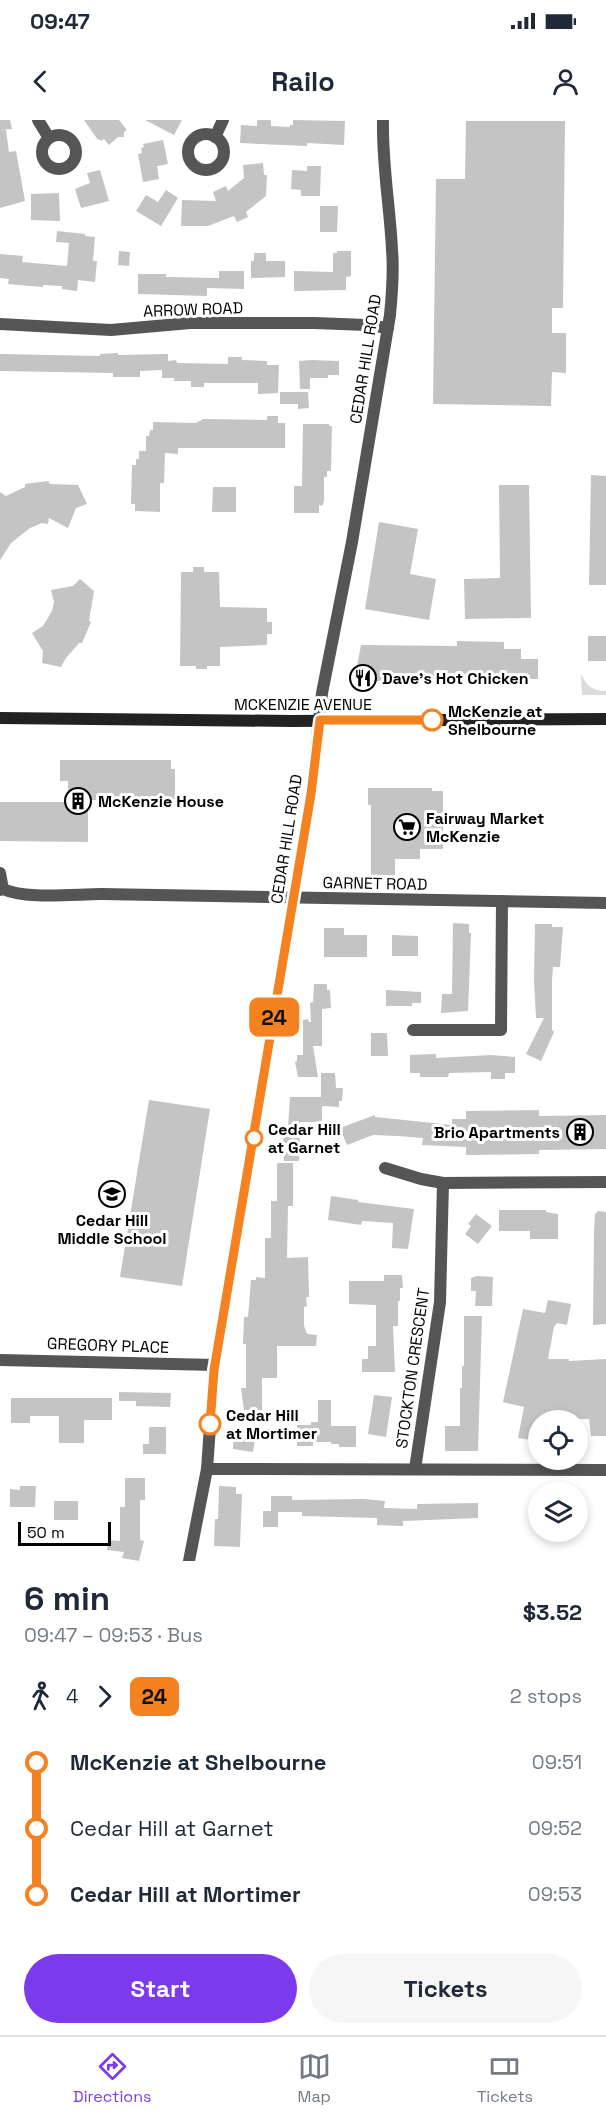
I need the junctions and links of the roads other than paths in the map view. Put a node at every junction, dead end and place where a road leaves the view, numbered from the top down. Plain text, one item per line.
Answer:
1 (38, 120) edge
2 (223, 120) edge
3 (383, 120) edge
4 (215, 137) dead end
5 (49, 138) dead end
6 (0, 324) edge
7 (388, 328) junction
8 (0, 718) edge
9 (606, 719) edge
10 (320, 720) junction
11 (0, 873) edge
12 (1, 889) edge
13 (294, 898) junction
14 (502, 901) junction
15 (606, 903) edge
16 (413, 1030) dead end
17 (385, 1168) dead end
18 (606, 1182) edge
19 (443, 1183) junction
20 (0, 1360) edge
21 (215, 1365) junction
22 (207, 1469) junction
23 (415, 1469) junction
24 (606, 1470) edge
25 (189, 1561) edge

1 - 5 street
2 - 4 street
3 - 7 street, CEDAR HILL ROAD
6 - 7 street, ARROW ROAD
7 - 10 street, CEDAR HILL ROAD
8 - 10 main road, MCKENZIE AVENUE
9 - 10 main road, MCKENZIE AVENUE
10 - 13 street, CEDAR HILL ROAD
11 - 12 street, GARNET ROAD
12 - 13 street, GARNET ROAD
13 - 14 street, GARNET ROAD
13 - 21 street, CEDAR HILL ROAD
14 - 15 street, GARNET ROAD
14 - 16 street
17 - 19 street
18 - 19 street
19 - 23 street, STOCKTON CRESCENT
20 - 21 street, GREGORY PLACE
21 - 22 street, CEDAR HILL ROAD
22 - 23 street
22 - 25 street, CEDAR HILL ROAD
23 - 24 street

